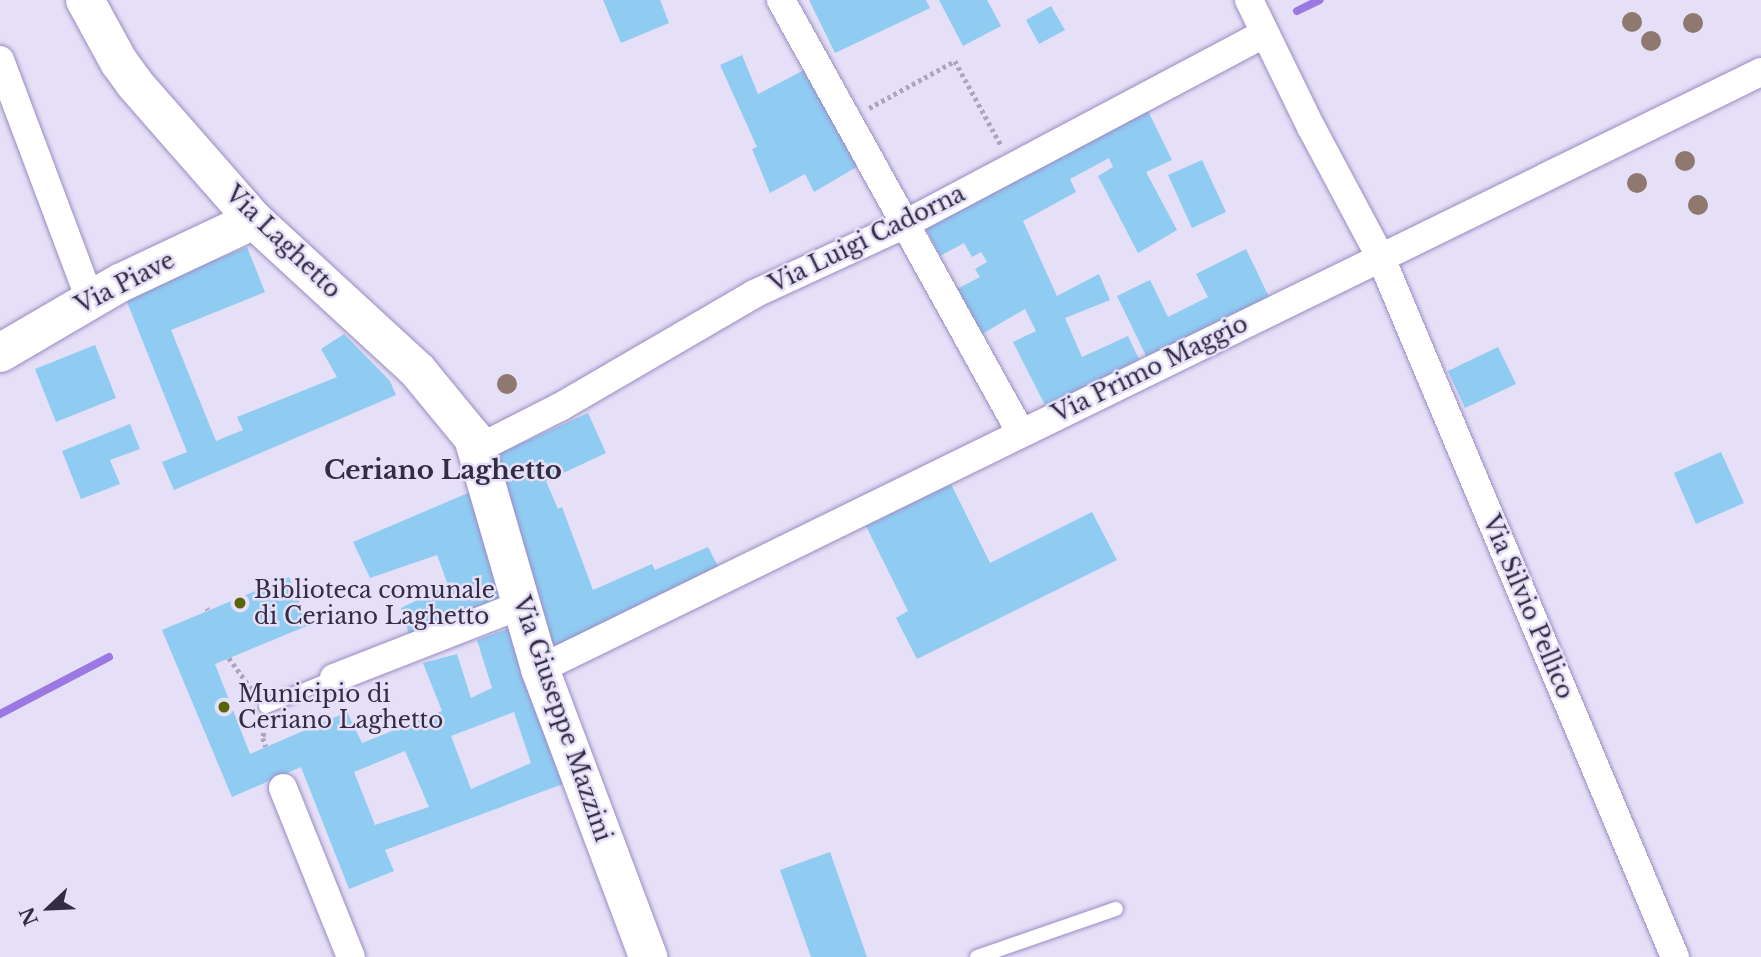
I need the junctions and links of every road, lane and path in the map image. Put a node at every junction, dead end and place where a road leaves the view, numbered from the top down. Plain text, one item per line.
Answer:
1 (85, 0) edge
2 (781, 0) edge
3 (1249, 0) edge
4 (1264, 34) junction
5 (0, 60) edge
6 (1761, 72) edge
7 (847, 120) junction
8 (1014, 167) junction
9 (254, 220) junction
10 (903, 225) junction
11 (1381, 258) junction
12 (90, 300) junction
13 (0, 353) edge
14 (1020, 432) junction
15 (473, 438) junction
16 (521, 605) junction
17 (540, 669) junction
18 (334, 678) joint
19 (266, 706) dead end
20 (284, 788) dead end
21 (1116, 909) dead end
22 (351, 957) edge
23 (648, 957) edge
24 (977, 957) edge
25 (1675, 957) edge

1 - 9 street, Via Laghetto
2 - 7 street
3 - 4 street, Via Silvio Pellico
4 - 8 street, Via Luigi Cadorna
4 - 11 street, Via Silvio Pellico
5 - 12 street
6 - 11 street, Via Primo Maggio
7 - 8 path
7 - 10 street
8 - 10 street, Via Luigi Cadorna
9 - 12 street, Via Piave
9 - 15 street, Via Laghetto
10 - 14 street
10 - 15 street, Via Luigi Cadorna
11 - 14 street, Via Primo Maggio
11 - 25 street, Via Silvio Pellico
12 - 13 street, Via Piave
14 - 17 street, Via Primo Maggio
15 - 16 street, Via Giuseppe Mazzini
16 - 17 street, Via Giuseppe Mazzini
16 - 18 street
17 - 23 street, Via Giuseppe Mazzini
18 - 19 lane
20 - 22 street
21 - 24 lane

